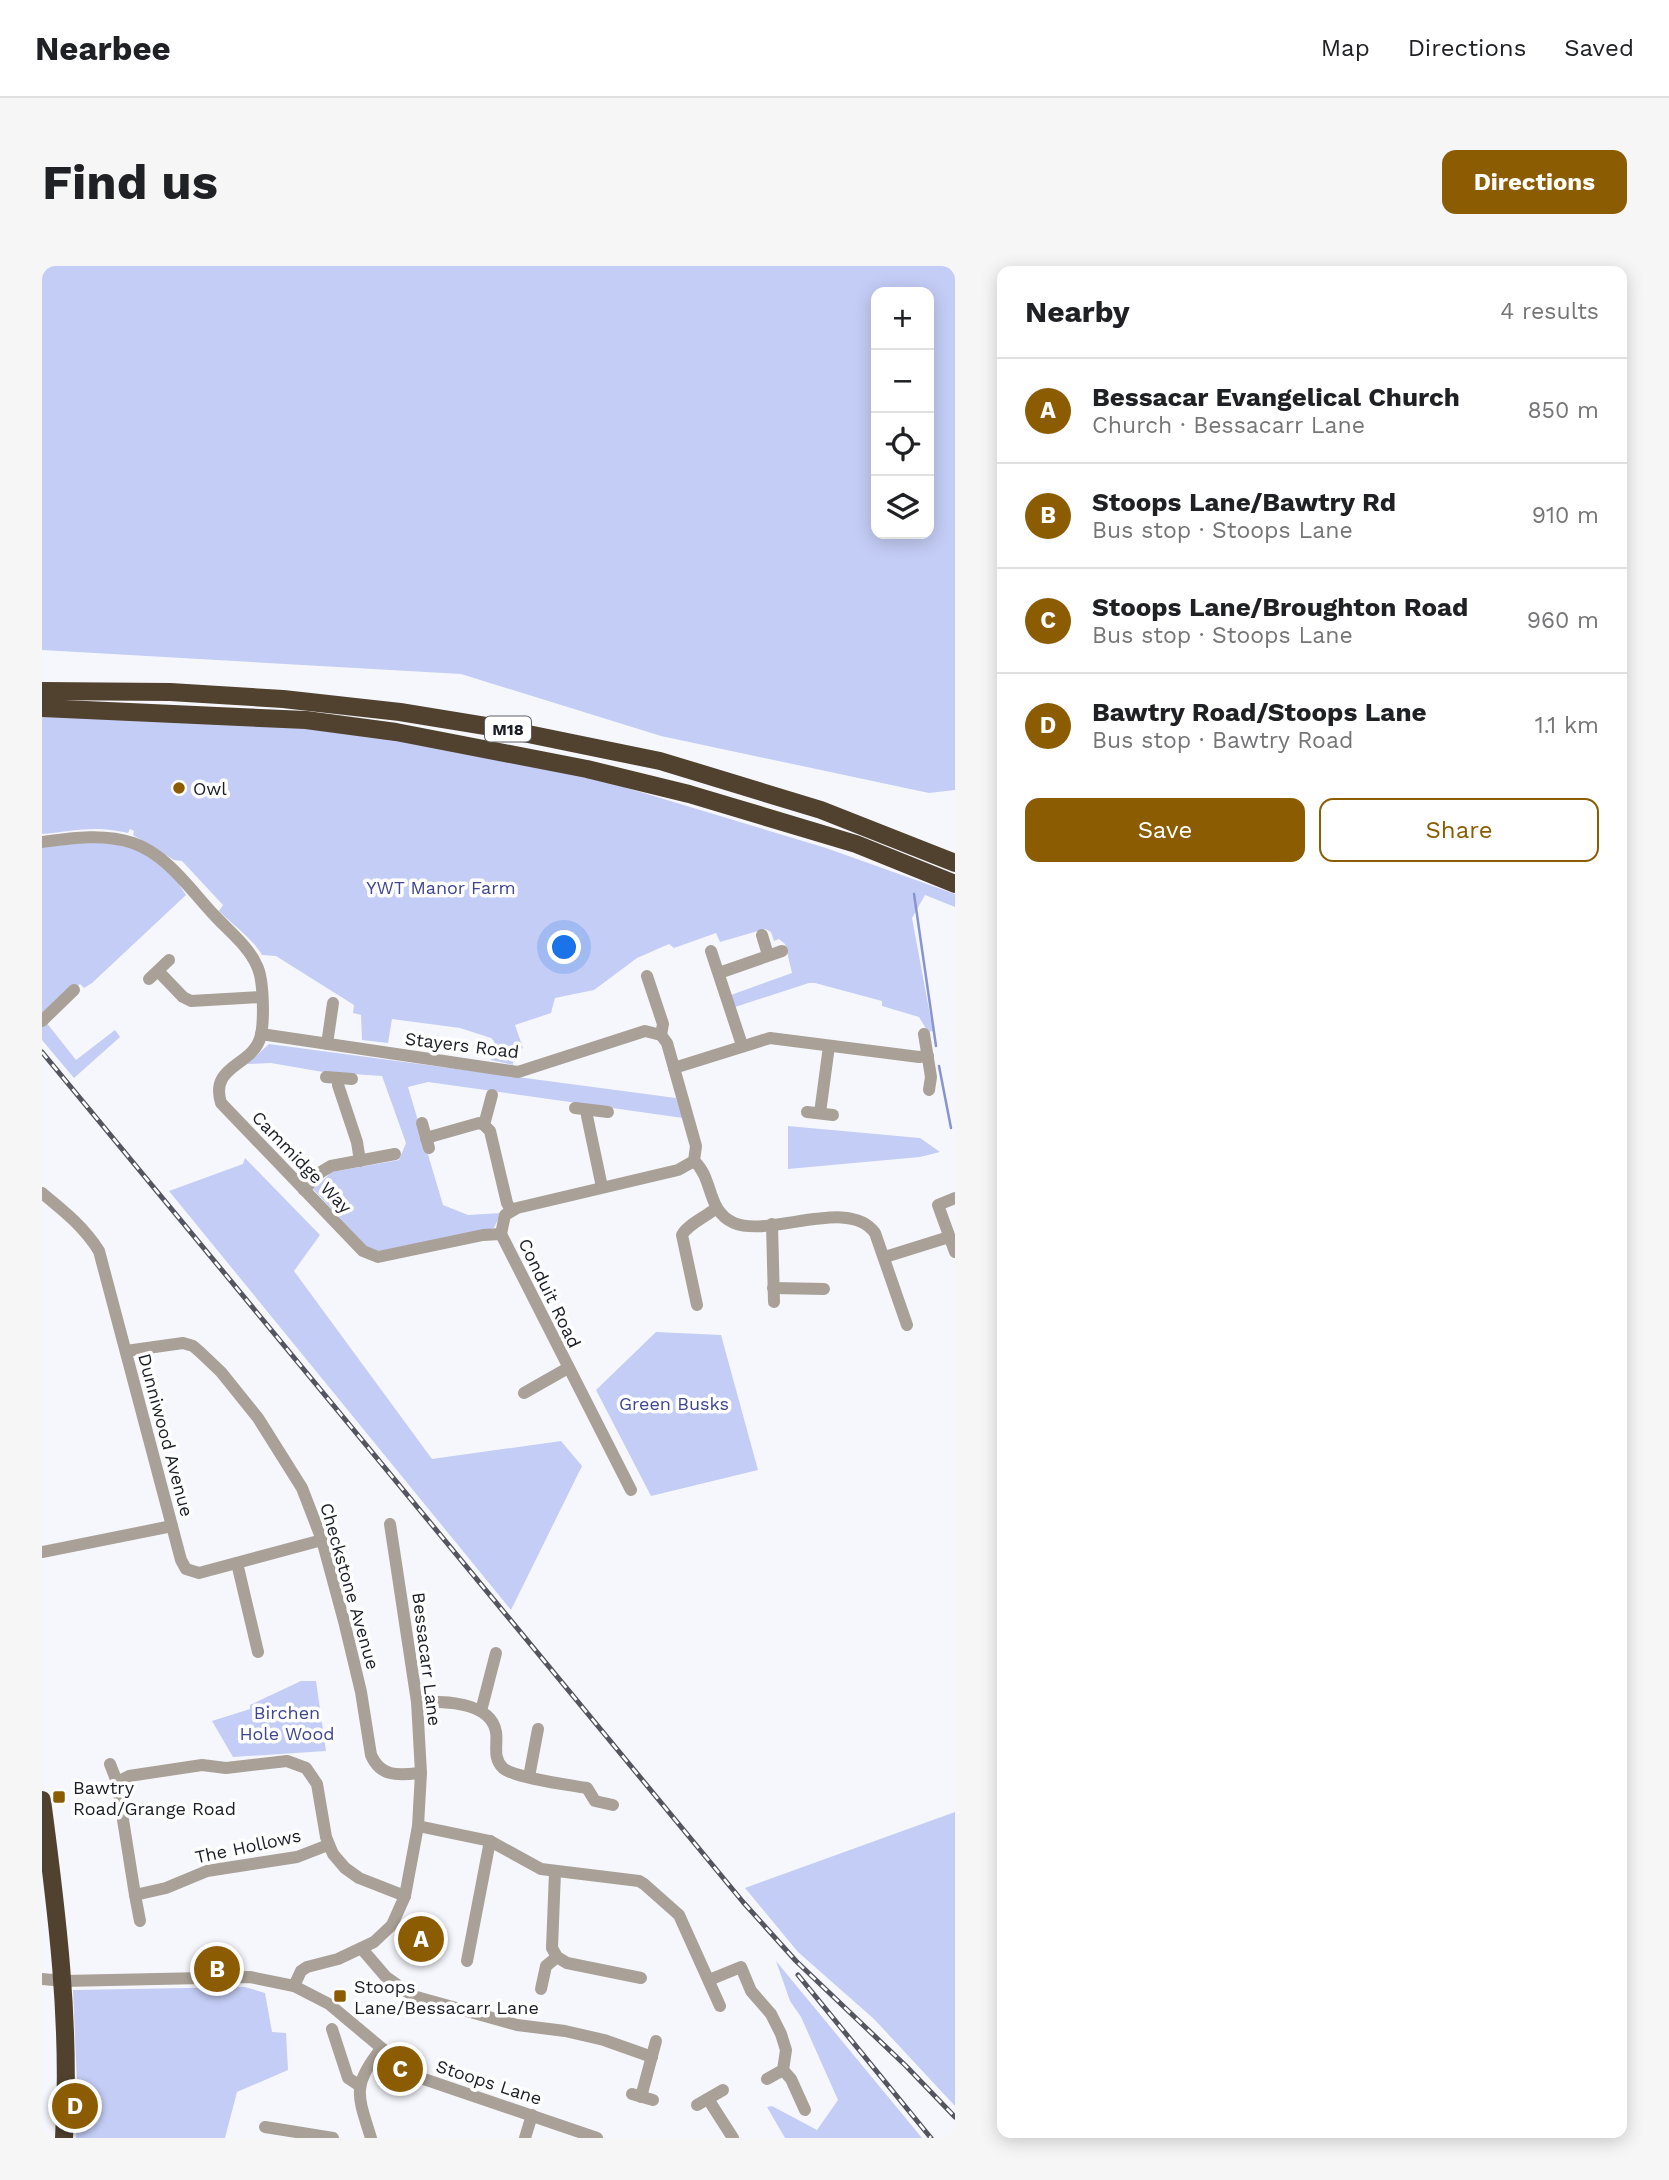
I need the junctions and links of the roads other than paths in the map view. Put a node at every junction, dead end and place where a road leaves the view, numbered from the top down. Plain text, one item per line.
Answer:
1 (42, 691) edge
2 (42, 708) edge
3 (42, 842) edge
4 (955, 863) edge
5 (955, 884) edge
6 (762, 935) dead end
7 (711, 951) dead end
8 (782, 951) dead end
9 (768, 955) junction
10 (169, 960) dead end
11 (719, 973) junction
12 (74, 990) dead end
13 (637, 992) dead end
14 (262, 997) junction
15 (332, 1003) dead end
16 (42, 1021) edge
17 (261, 1034) junction
18 (924, 1034) dead end
19 (661, 1035) junction
20 (327, 1044) junction
21 (742, 1045) junction
22 (829, 1046) junction
23 (929, 1056) junction
24 (674, 1068) junction
25 (352, 1079) dead end
26 (929, 1090) dead end
27 (492, 1095) dead end
28 (608, 1112) dead end
29 (820, 1114) dead end
30 (422, 1123) dead end
31 (484, 1125) junction
32 (394, 1154) dead end
33 (360, 1161) junction
34 (694, 1161) junction
35 (602, 1187) junction
36 (303, 1190) junction
37 (42, 1193) edge
38 (955, 1198) edge
39 (716, 1209) junction
40 (511, 1210) junction
41 (772, 1224) junction
42 (501, 1234) junction
43 (950, 1237) junction
44 (955, 1252) edge
45 (885, 1257) junction
46 (773, 1288) junction
47 (824, 1289) dead end
48 (774, 1302) dead end
49 (697, 1306) dead end
50 (907, 1325) dead end
51 (126, 1351) junction
52 (568, 1368) junction
53 (524, 1393) dead end
54 (631, 1490) dead end
55 (390, 1524) dead end
56 (172, 1526) junction
57 (322, 1540) junction
58 (42, 1552) edge
59 (237, 1563) junction
60 (257, 1652) dead end
61 (496, 1653) dead end
62 (417, 1702) junction
63 (481, 1711) junction
64 (538, 1729) dead end
65 (110, 1764) dead end
66 (421, 1773) junction
67 (529, 1777) junction
68 (117, 1782) junction
69 (42, 1800) edge
70 (612, 1805) dead end
71 (418, 1826) junction
72 (490, 1842) junction
73 (328, 1845) junction
74 (555, 1872) junction
75 (135, 1895) junction
76 (405, 1896) junction
77 (140, 1921) dead end
78 (362, 1949) junction
79 (557, 1957) junction
80 (467, 1961) dead end
81 (641, 1978) dead end
82 (42, 1979) edge
83 (709, 1980) junction
84 (64, 1981) junction
85 (293, 1986) junction
86 (541, 1989) dead end
87 (720, 2006) dead end
88 (332, 2029) dead end
89 (656, 2041) dead end
90 (381, 2049) junction
91 (652, 2057) junction
92 (783, 2070) junction
93 (766, 2079) dead end
94 (360, 2086) junction
95 (723, 2090) dead end
96 (642, 2097) dead end
97 (805, 2110) dead end
98 (532, 2115) junction
99 (265, 2127) dead end
100 (64, 2138) edge
101 (332, 2138) edge
102 (370, 2138) edge
103 (525, 2138) edge
104 (597, 2138) edge
105 (733, 2138) edge

1 - 4 highway, M18
2 - 5 highway, M18
3 - 14 street
6 - 9 street
7 - 11 street
8 - 9 street
9 - 11 street
10 - 14 street
11 - 21 street
12 - 16 street
13 - 19 street
14 - 17 street
15 - 20 street
17 - 20 street, Stayers Road
17 - 36 street, Cammidge Way
18 - 23 street
19 - 20 street, Stayers Road
19 - 24 street
21 - 22 street
21 - 24 street
22 - 23 street
22 - 29 street
23 - 26 street
24 - 34 street
25 - 33 street
27 - 31 street
28 - 35 street
30 - 31 street
31 - 40 street
32 - 33 street
33 - 36 street
34 - 35 street
34 - 39 street
35 - 40 street
36 - 42 street, Cammidge Way
37 - 51 street, Dunniwood Avenue
38 - 43 street
39 - 41 street
39 - 49 street
40 - 42 street
41 - 45 street
41 - 46 street
42 - 52 street, Conduit Road
43 - 44 street
43 - 45 street
45 - 50 street
46 - 47 street
46 - 48 street
51 - 56 street, Dunniwood Avenue
51 - 57 street, Checkstone Avenue
52 - 53 street, Conduit Road
52 - 54 street, Conduit Road
55 - 62 street, Bessacarr Lane
56 - 58 street
56 - 59 street, Dunniwood Avenue
57 - 59 street, Dunniwood Avenue
57 - 66 street, Checkstone Avenue
59 - 60 street
61 - 63 street
62 - 63 street
62 - 66 street, Bessacarr Lane
63 - 67 street
64 - 67 street
65 - 68 street
66 - 71 street, Bessacarr Lane
67 - 70 street
68 - 73 street, The Hollows
68 - 75 street
69 - 84 highway
71 - 72 street
71 - 76 street, Bessacarr Lane
72 - 74 street
72 - 80 street
73 - 75 street, The Hollows
73 - 76 street, The Hollows
74 - 79 street
74 - 83 street
75 - 77 street
76 - 78 street, Bessacarr Lane
78 - 85 street, Bessacarr Lane
78 - 91 street
79 - 81 street
79 - 86 street
82 - 84 street, Stoops Lane
83 - 87 street
83 - 92 street
84 - 85 street, Stoops Lane
84 - 100 highway
85 - 90 street, Stoops Lane
88 - 94 street
89 - 91 street
90 - 94 street
90 - 98 street, Stoops Lane
91 - 96 street
92 - 93 street
92 - 97 street
94 - 102 street
95 - 105 street
98 - 103 street
98 - 104 street, Stoops Lane
99 - 101 street

